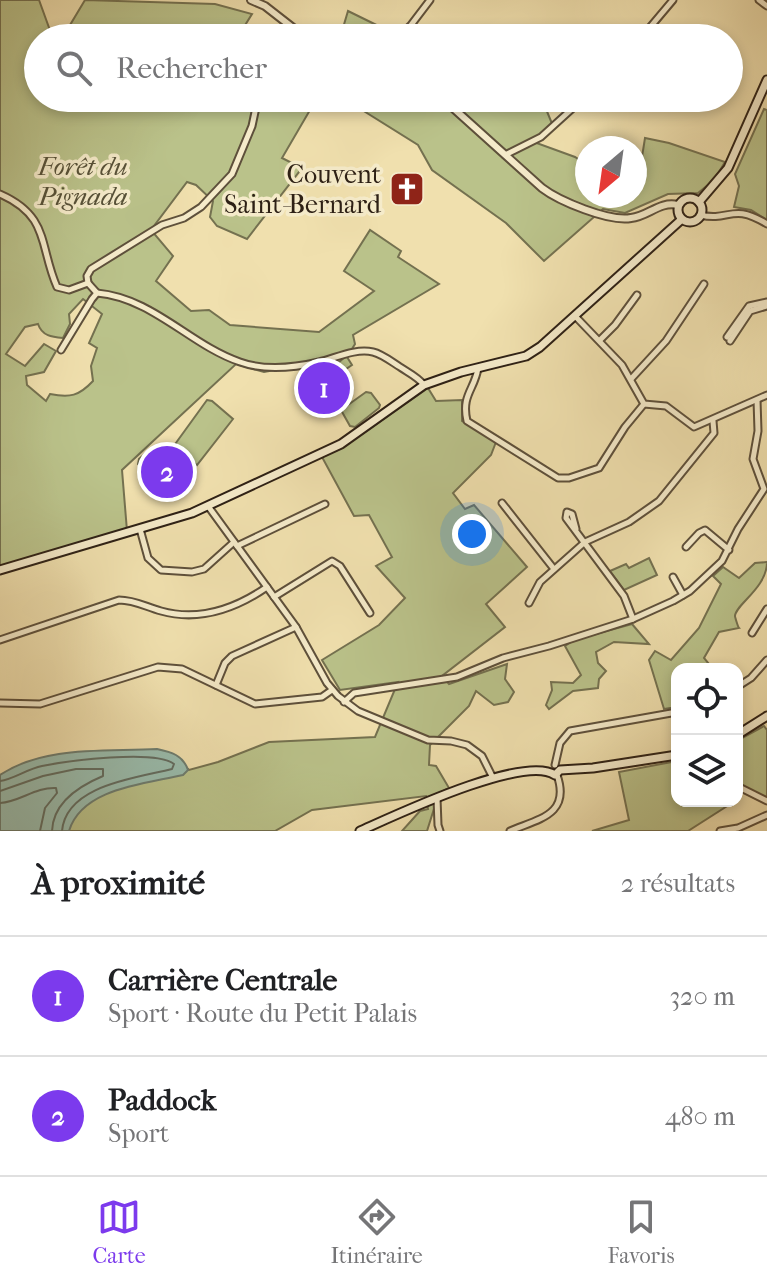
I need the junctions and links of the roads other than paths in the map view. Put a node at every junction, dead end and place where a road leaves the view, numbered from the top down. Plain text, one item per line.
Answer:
1 (251, 0) edge
2 (430, 0) edge
3 (673, 0) edge
4 (759, 0) edge
5 (767, 6) edge
6 (288, 24) edge
7 (412, 24) edge
8 (653, 24) edge
9 (767, 80) edge
10 (255, 112) edge
11 (457, 112) edge
12 (569, 112) edge
13 (505, 155) junction
14 (0, 194) edge
15 (699, 202) junction
16 (678, 205) junction
17 (700, 215) junction
18 (682, 219) junction
19 (767, 224) edge
20 (88, 283) junction
21 (704, 284) dead end
22 (97, 293) junction
23 (637, 295) dead end
24 (767, 304) edge
25 (574, 316) junction
26 (728, 339) dead end
27 (599, 340) junction
28 (61, 350) dead end
29 (478, 368) junction
30 (631, 379) junction
31 (424, 385) junction
32 (767, 395) edge
33 (757, 400) junction
34 (644, 404) junction
35 (713, 421) junction
36 (502, 503) dead end
37 (325, 504) dead end
38 (208, 506) junction
39 (140, 529) junction
40 (576, 529) dead end
41 (585, 542) junction
42 (235, 544) junction
43 (686, 547) dead end
44 (729, 550) junction
45 (554, 569) junction
46 (0, 570) edge
47 (673, 577) dead end
48 (267, 587) junction
49 (683, 595) junction
50 (274, 597) junction
51 (529, 603) dead end
52 (767, 609) edge
53 (370, 613) dead end
54 (633, 619) junction
55 (296, 627) junction
56 (752, 633) dead end
57 (0, 640) edge
58 (767, 660) edge
59 (743, 683) edge
60 (216, 685) junction
61 (332, 690) junction
62 (344, 702) junction
63 (0, 703) edge
64 (671, 713) edge
65 (767, 716) edge
66 (743, 731) edge
67 (671, 756) edge
68 (555, 770) junction
69 (494, 779) junction
70 (743, 789) edge
71 (437, 797) junction
72 (767, 801) edge
73 (767, 815) edge
74 (360, 831) edge
75 (440, 831) edge
76 (510, 831) edge
77 (720, 831) edge

1 - 6 street
2 - 7 street
3 - 8 street
4 - 5 street
9 - 15 main road
10 - 20 street
11 - 13 street
12 - 13 street
13 - 16 street
14 - 20 street
15 - 16 main road
15 - 17 main road
16 - 18 main road
17 - 18 main road
17 - 19 street
18 - 25 main road
20 - 22 street
21 - 30 street
22 - 28 street
22 - 31 street
23 - 27 street
24 - 26 street
25 - 27 street
25 - 29 main road
27 - 30 street
29 - 31 main road
29 - 34 street
30 - 34 street
31 - 38 main road
32 - 33 street
33 - 35 street
33 - 44 street
34 - 35 street
35 - 41 street
36 - 45 street
37 - 42 street
38 - 39 main road
38 - 42 street
39 - 42 street
39 - 46 main road
40 - 41 street
41 - 45 street
41 - 54 street
42 - 48 street
43 - 44 street
44 - 49 street
45 - 51 street
47 - 49 street
48 - 50 street
48 - 57 street
49 - 54 street
50 - 53 street
50 - 55 street
52 - 56 street
54 - 62 street
55 - 60 street
55 - 61 street
58 - 59 street
60 - 61 street
60 - 63 street
61 - 62 street
62 - 69 street
64 - 68 street
65 - 66 main road
67 - 68 main road
68 - 69 main road
68 - 76 street
69 - 71 main road
70 - 72 street
71 - 74 main road
71 - 75 street
73 - 77 street

